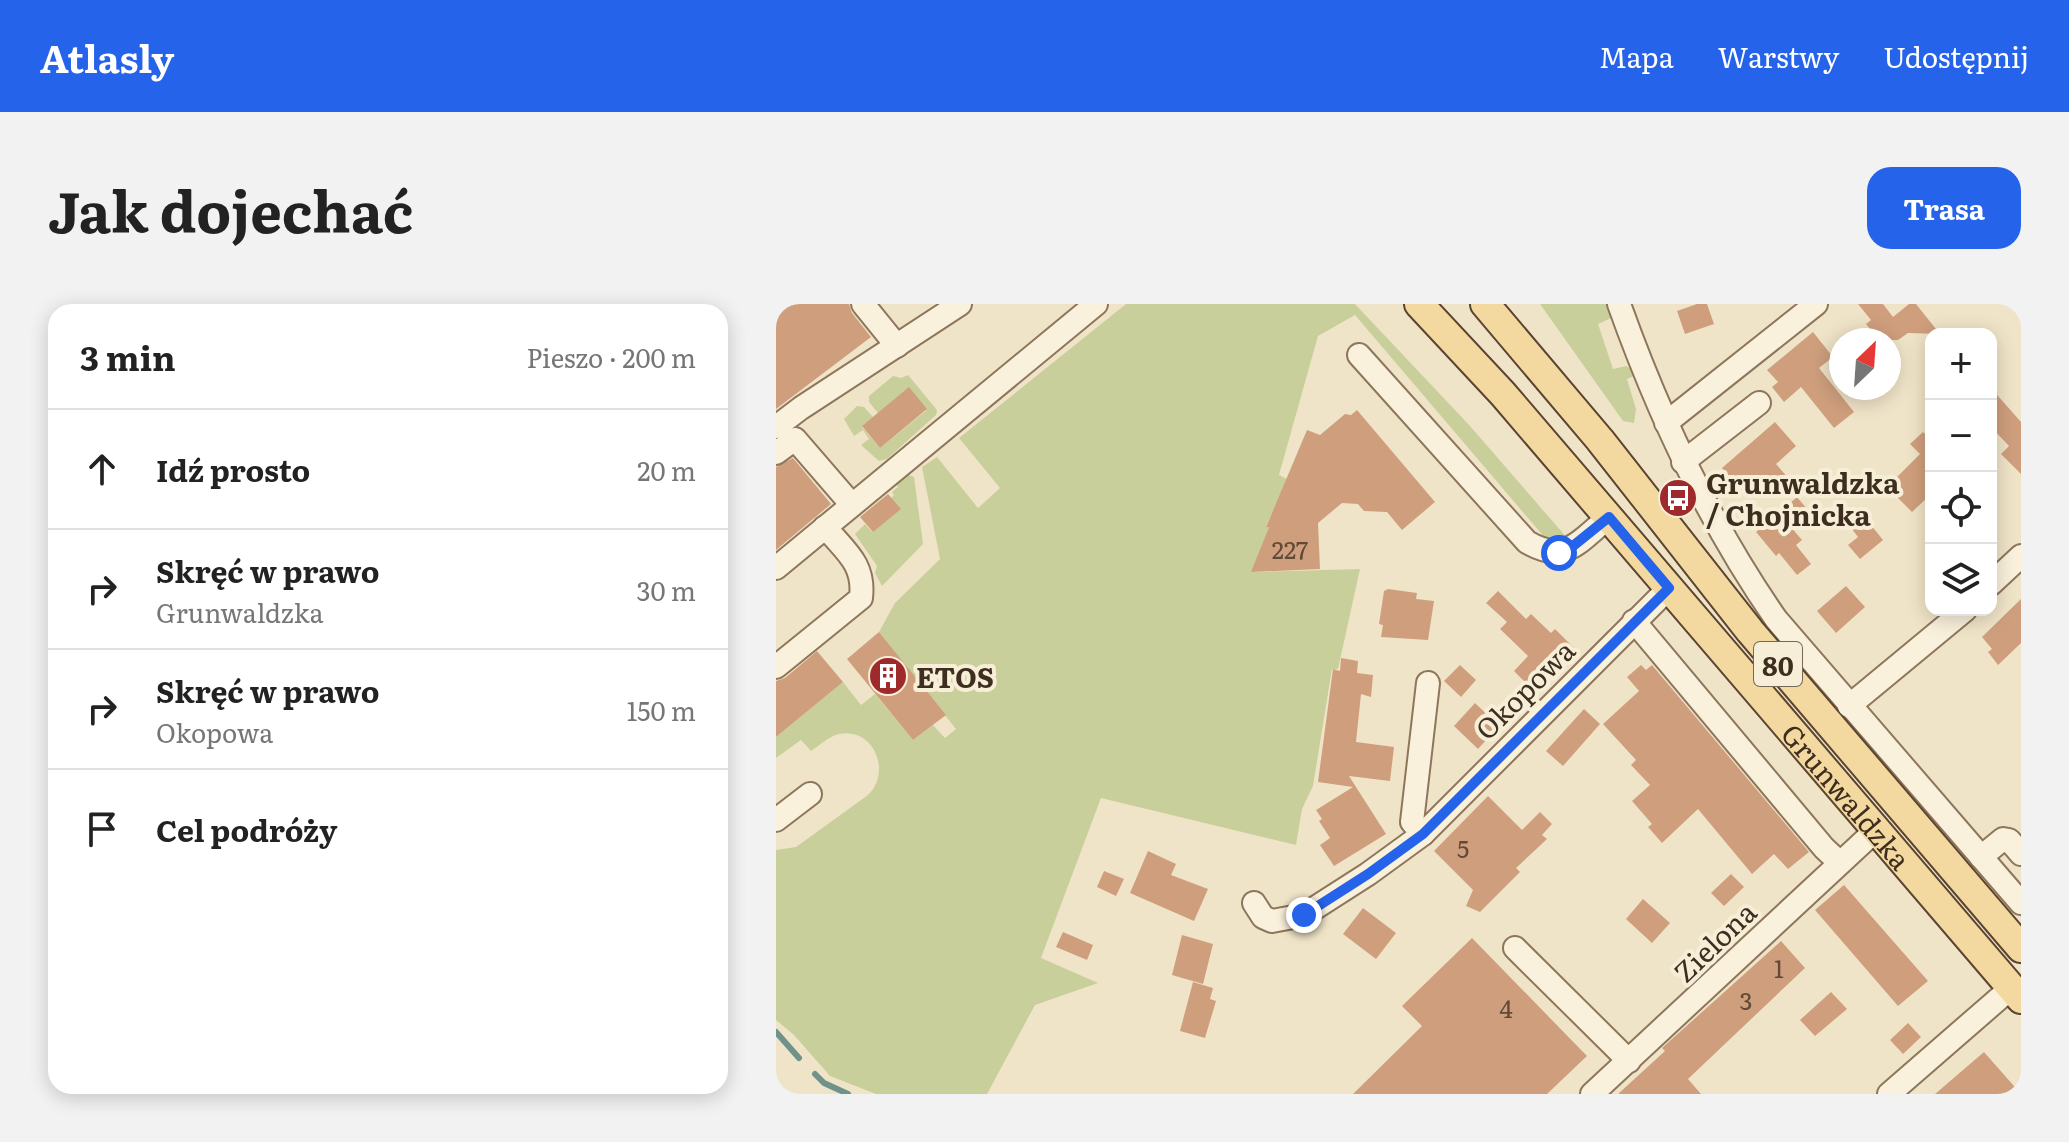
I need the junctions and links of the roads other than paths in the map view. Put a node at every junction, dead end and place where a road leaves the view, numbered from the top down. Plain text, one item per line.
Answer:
1 (863, 304) edge
2 (960, 304) edge
3 (1096, 304) edge
4 (1419, 304) edge
5 (1485, 304) edge
6 (1619, 304) edge
7 (1816, 304) edge
8 (897, 346) junction
9 (1359, 355) dead end
10 (1759, 403) dead end
11 (1666, 423) junction
12 (776, 427) edge
13 (776, 453) edge
14 (1683, 462) junction
15 (852, 505) junction
16 (1609, 517) junction
17 (825, 527) junction
18 (2021, 556) edge
19 (776, 568) edge
20 (1997, 578) edge
21 (1669, 588) junction
22 (1958, 616) edge
23 (1634, 621) junction
24 (776, 667) edge
25 (1428, 683) dead end
26 (1849, 706) junction
27 (810, 794) dead end
28 (776, 820) edge
29 (1876, 830) junction
30 (1423, 834) junction
31 (2021, 854) edge
32 (1981, 857) junction
33 (1840, 863) junction
34 (1254, 903) dead end
35 (2021, 903) edge
36 (1515, 948) dead end
37 (2021, 948) edge
38 (2016, 993) edge
39 (1629, 1061) junction
40 (1592, 1094) edge
41 (1889, 1094) edge

1 - 8 street
2 - 8 street
3 - 15 street
4 - 16 main road, Grunwaldzka / 80
5 - 37 main road, Grunwaldzka / 80
6 - 11 street
7 - 11 street
8 - 12 street
9 - 16 street
10 - 14 street
11 - 14 street
13 - 15 street
14 - 26 street
15 - 17 street
16 - 21 main road, Grunwaldzka / 80
17 - 19 street
17 - 24 street
18 - 20 street
21 - 23 street, Okopowa
21 - 29 main road, Grunwaldzka / 80
22 - 26 street
23 - 30 street, Okopowa
23 - 33 street
25 - 30 street
26 - 32 street
27 - 28 street
29 - 33 street, Zielona
29 - 38 main road, Grunwaldzka / 80
30 - 34 street, Okopowa
31 - 32 street
32 - 35 street
33 - 39 street, Zielona
36 - 39 street
38 - 41 street
39 - 40 street, Zielona

